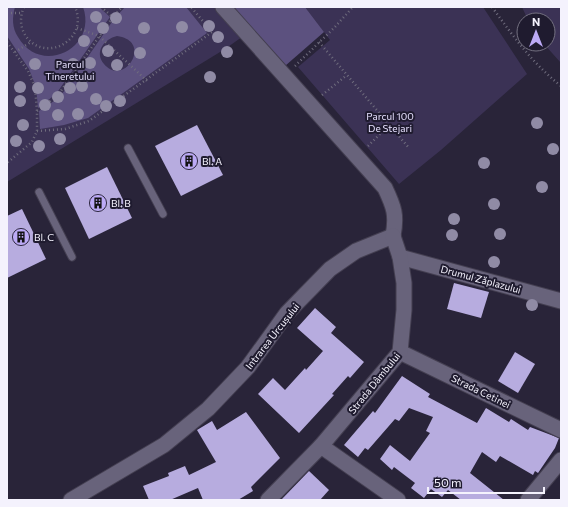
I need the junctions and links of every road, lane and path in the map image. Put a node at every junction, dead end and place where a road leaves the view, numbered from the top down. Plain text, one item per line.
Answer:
1 (24, 7) edge
2 (75, 7) edge
3 (101, 7) edge
4 (122, 7) edge
5 (191, 7) edge
6 (223, 7) edge
7 (492, 7) edge
8 (352, 8) edge
9 (7, 13) edge
10 (21, 13) junction
11 (113, 17) junction
12 (77, 28) junction
13 (99, 36) junction
14 (7, 42) edge
15 (31, 42) junction
16 (319, 42) junction
17 (15, 52) junction
18 (346, 75) junction
19 (286, 77) junction
20 (147, 81) junction
21 (561, 86) edge
22 (322, 95) dead end
23 (38, 111) junction
24 (389, 125) junction
25 (36, 131) junction
26 (367, 147) dead end
27 (128, 148) dead end
28 (409, 148) dead end
29 (7, 163) edge
30 (40, 192) dead end
31 (163, 214) dead end
32 (393, 236) junction
33 (72, 257) dead end
34 (400, 257) junction
35 (561, 301) edge
36 (400, 352) junction
37 (561, 430) edge
38 (321, 446) junction
39 (561, 460) edge
40 (71, 500) edge
41 (268, 500) edge
42 (398, 500) edge
43 (528, 500) edge

1 - 10 path
2 - 12 path
3 - 11 path
4 - 11 path
5 - 20 path
6 - 19 street
7 - 21 path
8 - 16 path
9 - 10 path
10 - 15 path
11 - 13 path
12 - 13 path
12 - 15 path
13 - 20 path
13 - 23 path
14 - 17 path
15 - 17 path
16 - 18 path
16 - 19 path
17 - 23 path
18 - 22 path
18 - 24 path
19 - 32 street
20 - 25 path
23 - 25 path
24 - 26 path
24 - 28 path
25 - 29 path
27 - 31 lane
30 - 33 lane
32 - 34 street, Strada Dâmbului
32 - 40 street, Intrarea Urcușului
34 - 35 street, Drumul Zăplazului
34 - 36 street, Strada Dâmbului
36 - 37 street, Strada Cetinei
36 - 38 street, Strada Dâmbului
38 - 41 street, Strada Dâmbului
38 - 42 street
39 - 43 street

